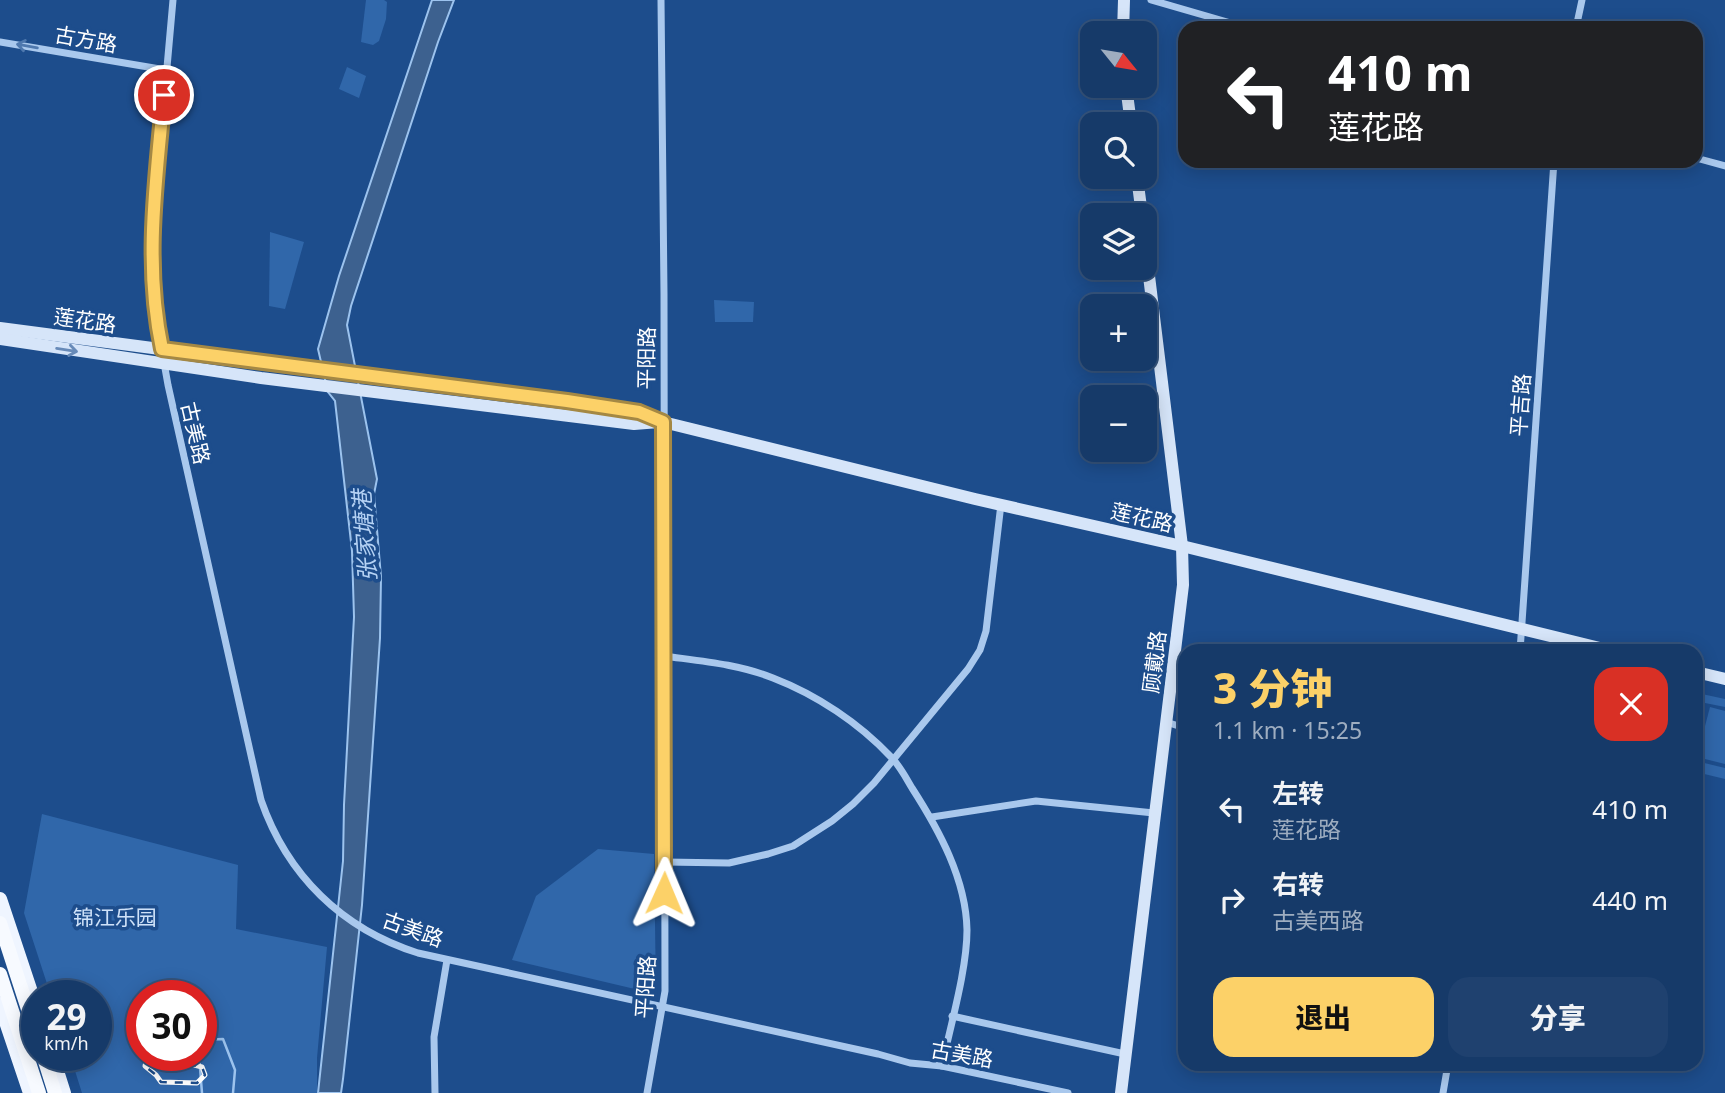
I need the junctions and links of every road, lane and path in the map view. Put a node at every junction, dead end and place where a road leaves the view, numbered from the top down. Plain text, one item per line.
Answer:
1 (173, 0) edge
2 (661, 0) edge
3 (1124, 0) edge
4 (1151, 0) edge
5 (1582, 0) edge
6 (1123, 21) edge
7 (1224, 21) edge
8 (1578, 21) edge
9 (0, 41) edge
10 (166, 70) junction
11 (1703, 160) edge
12 (1725, 166) edge
13 (1554, 168) edge
14 (1149, 280) edge
15 (0, 328) edge
16 (0, 339) edge
17 (162, 349) junction
18 (164, 365) junction
19 (663, 422) junction
20 (1001, 504) junction
21 (1182, 546) junction
22 (1523, 628) junction
23 (1521, 644) edge
24 (1585, 644) edge
25 (664, 656) junction
26 (1703, 674) edge
27 (1725, 679) edge
28 (1166, 722) junction
29 (1178, 726) edge
30 (893, 759) junction
31 (1154, 814) junction
32 (932, 817) junction
33 (665, 862) junction
34 (0, 899) edge
35 (0, 923) edge
36 (447, 960) junction
37 (0, 974) edge
38 (27, 980) edge
39 (21, 988) edge
40 (0, 1004) edge
41 (664, 1007) junction
42 (952, 1016) junction
43 (1125, 1054) junction
44 (942, 1066) junction
45 (48, 1071) edge
46 (57, 1071) edge
47 (1447, 1071) edge
48 (30, 1093) edge
49 (39, 1093) edge
50 (55, 1093) edge
51 (64, 1093) edge
52 (435, 1093) edge
53 (647, 1093) edge
54 (1068, 1093) edge
55 (1121, 1093) edge
56 (1443, 1093) edge

1 - 10 street, 古美路
2 - 19 street, 平阳路
3 - 6 main road
4 - 7 street
5 - 8 street
10 -> 9 street, 古方路
10 - 17 street, 古美路
11 - 12 street
13 - 22 street, 平吉路
14 - 21 main road, 顾戴路
15 - 17 main road, 莲花路
16 -> 18 main road, 莲花路
17 - 18 street, 古美路
17 - 19 main road, 莲花路
18 - 19 main road, 莲花路
18 - 36 street, 古美路
19 - 20 main road, 莲花路
19 - 25 street, 平阳路
20 - 21 main road, 莲花路
20 - 30 street
21 - 22 main road, 莲花路
21 - 28 main road, 顾戴路
22 - 23 street, 平吉路
22 - 24 main road, 莲花路
25 - 30 street
25 - 33 street, 平阳路
26 - 27 main road
28 - 29 street
28 - 31 main road, 顾戴路
30 - 32 street
30 - 33 street
31 - 32 street
31 - 43 main road, 顾戴路
32 - 42 street
33 - 41 street, 平阳路
34 - 38 main road
35 - 39 highway
36 - 41 street, 古美路
36 - 52 street
37 - 49 highway
40 - 48 main road
41 - 44 street, 古美路
41 - 53 street, 平阳路
42 - 43 street
42 - 44 street
43 - 55 main road, 顾戴路
44 - 54 street, 古美路
45 - 50 highway
46 - 51 main road
47 - 56 street

